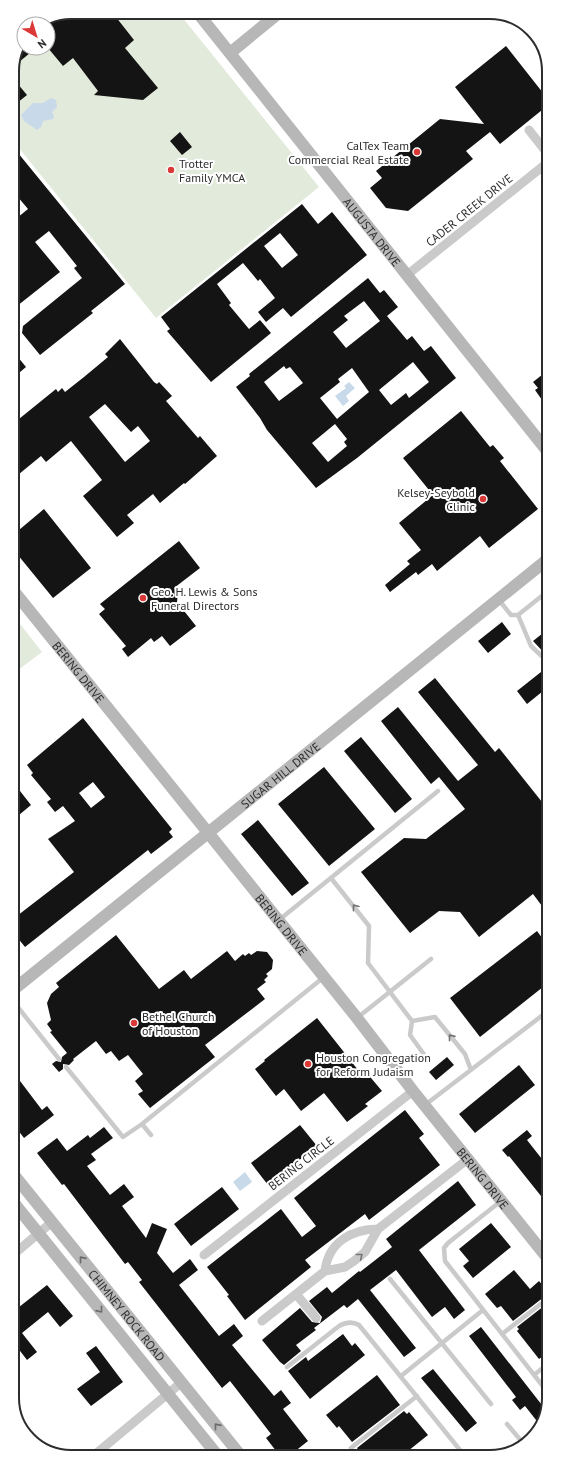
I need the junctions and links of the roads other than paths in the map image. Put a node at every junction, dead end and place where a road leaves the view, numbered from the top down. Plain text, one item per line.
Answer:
1 (203, 19) edge
2 (271, 19) edge
3 (230, 53) junction
4 (529, 130) dead end
5 (542, 147) edge
6 (542, 168) edge
7 (407, 276) junction
8 (542, 445) edge
9 (542, 564) edge
10 (542, 596) edge
11 (19, 597) edge
12 (498, 599) junction
13 (518, 615) junction
14 (542, 656) edge
15 (438, 791) dead end
16 (209, 834) junction
17 (331, 878) junction
18 (279, 921) junction
19 (431, 959) dead end
20 (324, 977) junction
21 (19, 986) edge
22 (390, 992) junction
23 (19, 1007) edge
24 (542, 1015) edge
25 (358, 1018) junction
26 (412, 1021) junction
27 (59, 1059) dead end
28 (428, 1060) dead end
29 (66, 1067) dead end
30 (471, 1070) junction
31 (413, 1091) junction
32 (425, 1105) junction
33 (142, 1124) junction
34 (151, 1135) dead end
35 (468, 1159) junction
36 (19, 1181) edge
37 (501, 1201) junction
38 (19, 1209) edge
39 (52, 1222) junction
40 (378, 1229) junction
41 (38, 1234) junction
42 (19, 1250) edge
43 (542, 1251) edge
44 (204, 1255) dead end
45 (325, 1271) junction
46 (390, 1279) dead end
47 (296, 1294) junction
48 (542, 1303) edge
49 (483, 1310) junction
50 (316, 1318) dead end
51 (262, 1321) dead end
52 (502, 1334) junction
53 (442, 1343) junction
54 (287, 1367) dead end
55 (542, 1369) edge
56 (534, 1375) junction
57 (401, 1376) junction
58 (182, 1382) junction
59 (542, 1385) edge
60 (167, 1394) junction
61 (417, 1396) junction
62 (491, 1404) dead end
63 (507, 1424) dead end
64 (520, 1440) edge
65 (351, 1448) dead end
66 (100, 1450) edge
67 (213, 1450) edge
68 (236, 1450) edge
69 (460, 1450) edge

1 - 3 street, AUGUSTA DRIVE
2 - 3 street
3 - 7 street, AUGUSTA DRIVE
4 - 5 street
6 - 7 street, CADER CREEK DRIVE
7 - 8 street, AUGUSTA DRIVE
9 - 12 street, SUGAR HILL DRIVE
10 - 13 lane
11 - 16 street, BERING DRIVE
12 - 13 lane
12 - 16 street, SUGAR HILL DRIVE
13 - 14 lane
15 - 17 lane
16 - 18 street, BERING DRIVE
16 - 21 street, SUGAR HILL DRIVE
17 - 18 lane
22 -> 17 lane
18 - 20 street, BERING DRIVE
19 - 22 lane
20 - 25 street, BERING DRIVE
20 - 33 lane
22 - 25 lane
22 - 26 lane
23 - 27 lane
24 - 30 lane
25 - 31 street, BERING DRIVE
26 - 28 lane
30 -> 26 lane
29 - 33 lane
30 - 32 lane
31 - 32 street, BERING DRIVE
31 - 44 street, BERING CIRCLE
32 - 35 street, BERING DRIVE
33 - 34 lane
35 - 37 street, BERING DRIVE
35 - 40 street
36 - 39 street, CHIMNEY ROCK ROAD
37 - 43 street, BERING DRIVE
37 - 49 lane
38 - 41 street, CHIMNEY ROCK ROAD
39 - 41 street
58 -> 39 street, CHIMNEY ROCK ROAD
45 -> 40 street
40 - 45 street
41 - 42 street
41 -> 60 street, CHIMNEY ROCK ROAD
45 - 47 street
46 - 53 lane
47 - 50 street
47 - 51 street
48 - 52 lane
49 - 52 lane
49 - 53 lane
52 - 56 lane
53 - 57 lane
53 - 62 lane
54 - 57 lane
55 - 56 lane
56 - 59 lane
57 - 61 lane
58 - 60 street
68 -> 58 street, CHIMNEY ROCK ROAD
60 - 66 street
60 - 67 street, CHIMNEY ROCK ROAD
61 - 65 lane
61 - 69 lane
63 - 64 lane

